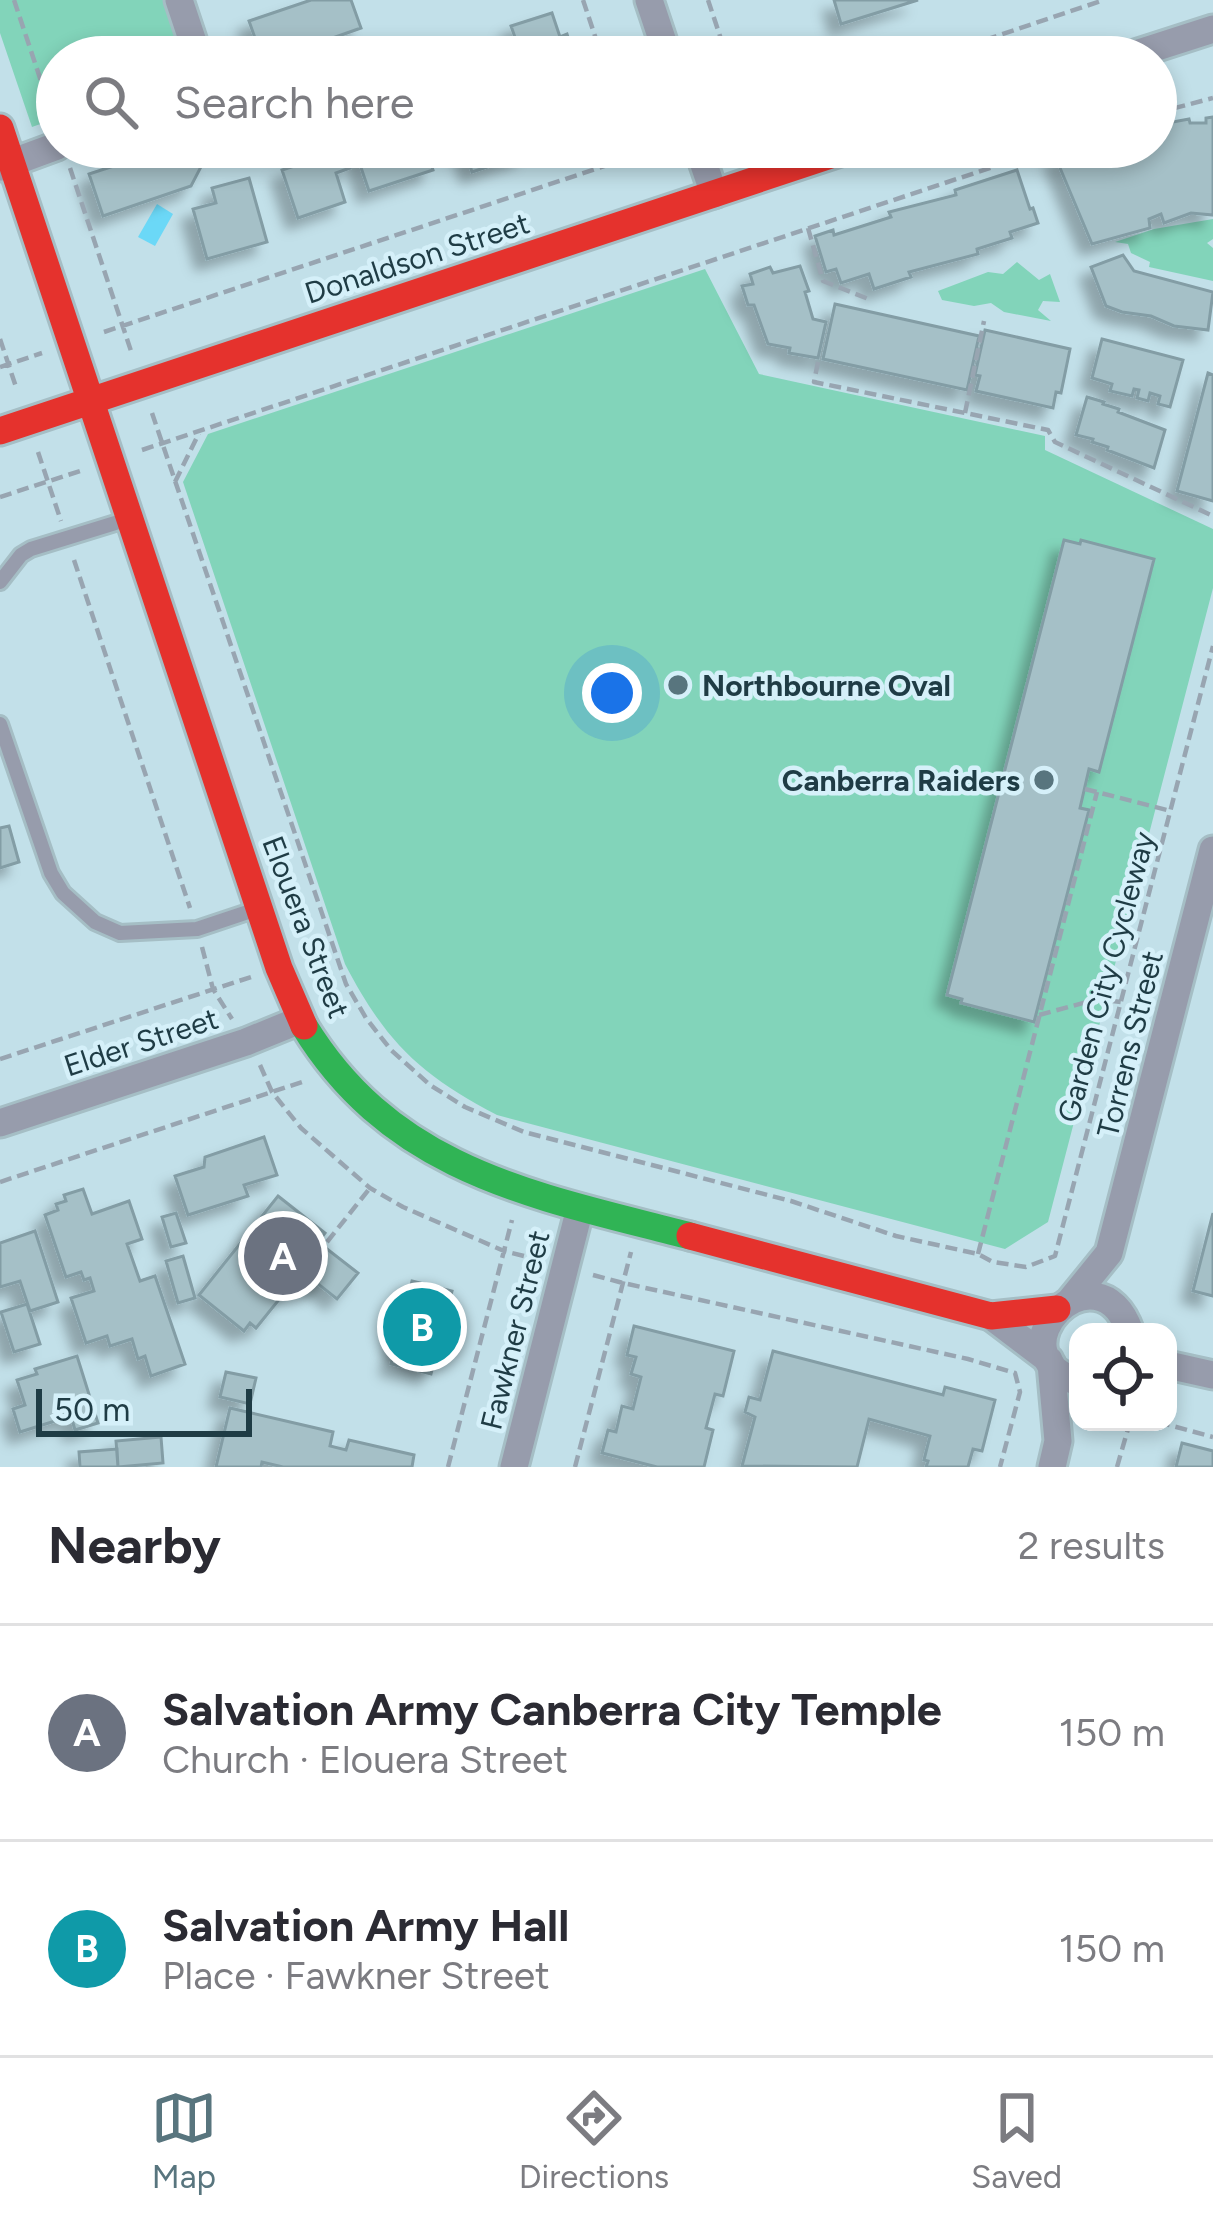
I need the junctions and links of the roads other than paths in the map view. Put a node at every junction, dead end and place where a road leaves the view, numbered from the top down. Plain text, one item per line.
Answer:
1 (179, 0) edge
2 (649, 0) edge
3 (1210, 28) edge
4 (191, 36) edge
5 (661, 36) edge
6 (1177, 39) edge
7 (0, 128) edge
8 (36, 161) edge
9 (6, 165) edge
10 (705, 168) edge
11 (792, 168) edge
12 (714, 194) junction
13 (91, 401) junction
14 (0, 431) edge
15 (131, 518) junction
16 (0, 582) edge
17 (0, 724) edge
18 (1213, 850) edge
19 (259, 908) junction
20 (300, 1020) junction
21 (0, 1123) edge
22 (580, 1208) junction
23 (1109, 1253) junction
24 (1064, 1305) junction
25 (991, 1316) junction
26 (1125, 1323) edge
27 (1127, 1323) edge
28 (1050, 1362) junction
29 (1177, 1365) edge
30 (1213, 1375) edge
31 (1069, 1378) edge
32 (1055, 1454) edge
33 (514, 1467) edge

1 - 4 street
2 - 5 street
3 - 6 street
7 - 9 street, Elouera Street
8 - 9 street
9 - 13 street, Elouera Street
10 - 12 street
11 - 12 street, Donaldson Street
12 - 13 street, Donaldson Street
13 - 14 street, Donaldson Street
13 - 15 street, Elouera Street
15 - 16 lane
15 - 19 street, Elouera Street
17 - 19 lane
18 - 23 street, Torrens Street
19 - 20 street, Elouera Street
20 - 21 street, Elder Street
20 - 22 street, Elouera Street
22 - 25 street, Elouera Street
22 - 33 street, Fawkner Street
23 - 24 street, Torrens Street
23 - 27 street, Torrens Street
24 - 25 street, Elouera Street
24 - 26 street
24 - 28 street
25 - 28 street, Elouera Street
28 - 31 street, Elouera Street
28 - 32 street
29 - 30 street

